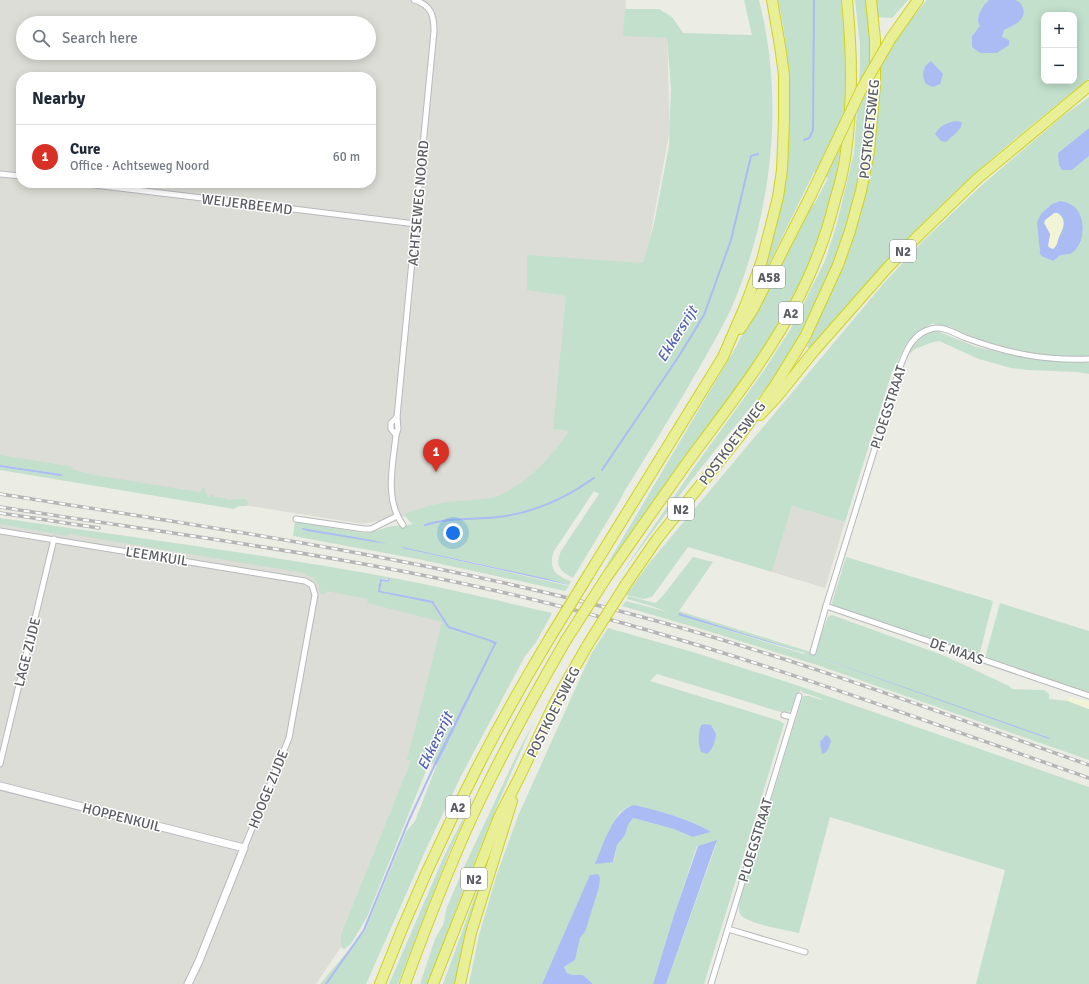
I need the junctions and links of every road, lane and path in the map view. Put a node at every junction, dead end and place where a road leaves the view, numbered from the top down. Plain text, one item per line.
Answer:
1 (414, 0) edge
2 (772, 0) edge
3 (847, 0) edge
4 (871, 0) edge
5 (918, 0) edge
6 (1089, 86) edge
7 (0, 174) edge
8 (16, 176) edge
9 (119, 188) edge
10 (416, 224) junction
11 (723, 357) junction
12 (1089, 359) edge
13 (397, 417) junction
14 (396, 435) junction
15 (739, 437) junction
16 (398, 516) junction
17 (296, 519) dead end
18 (403, 525) dead end
19 (0, 531) edge
20 (54, 539) junction
21 (312, 586) joint
22 (826, 606) junction
23 (813, 652) dead end
24 (799, 696) dead end
25 (1089, 696) edge
26 (784, 715) dead end
27 (792, 717) junction
28 (0, 764) edge
29 (520, 776) junction
30 (0, 786) edge
31 (244, 848) junction
32 (728, 929) junction
33 (805, 952) dead end
34 (415, 956) junction
35 (188, 984) edge
36 (380, 984) edge
37 (405, 984) edge
38 (411, 984) edge
39 (433, 984) edge
40 (460, 984) edge
41 (710, 984) edge

1 - 10 street, ACHTSEWEG NOORD
2 - 11 highway, A2
3 - 34 highway, POSTKOETSWEG / A2, bridge
4 - 15 highway, POSTKOETSWEG / N2
5 - 11 highway, A58, bridge
6 - 15 highway, N2
7 - 8 street
9 - 10 street, WEIJERBEEMD
10 - 13 street, ACHTSEWEG NOORD
11 - 36 highway, A2, bridge
12 - 22 street, PLOEGSTRAAT
13 - 14 street, ACHTSEWEG NOORD
13 - 14 street, ACHTSEWEG NOORD
14 - 16 street, ACHTSEWEG NOORD
15 - 29 highway, POSTKOETSWEG / N2, bridge
16 - 17 street
16 - 18 street, ACHTSEWEG NOORD
19 - 20 street, LEEMKUIL
20 - 21 street, LEEMKUIL
20 - 28 street, LAGE ZIJDE
21 - 31 street, HOOGE ZIJDE
22 - 23 street, PLOEGSTRAAT
22 - 25 street, DE MAAS
24 - 27 street, PLOEGSTRAAT
26 - 27 street
27 - 32 street, PLOEGSTRAAT
29 - 39 highway, POSTKOETSWEG / N2
29 - 40 highway
30 - 31 street, HOPPENKUIL
31 - 35 street, HOOGE ZIJDE
32 - 33 street
32 - 41 street, PLOEGSTRAAT
34 - 37 highway, POSTKOETSWEG / A2
34 - 38 highway, POSTKOETSWEG

